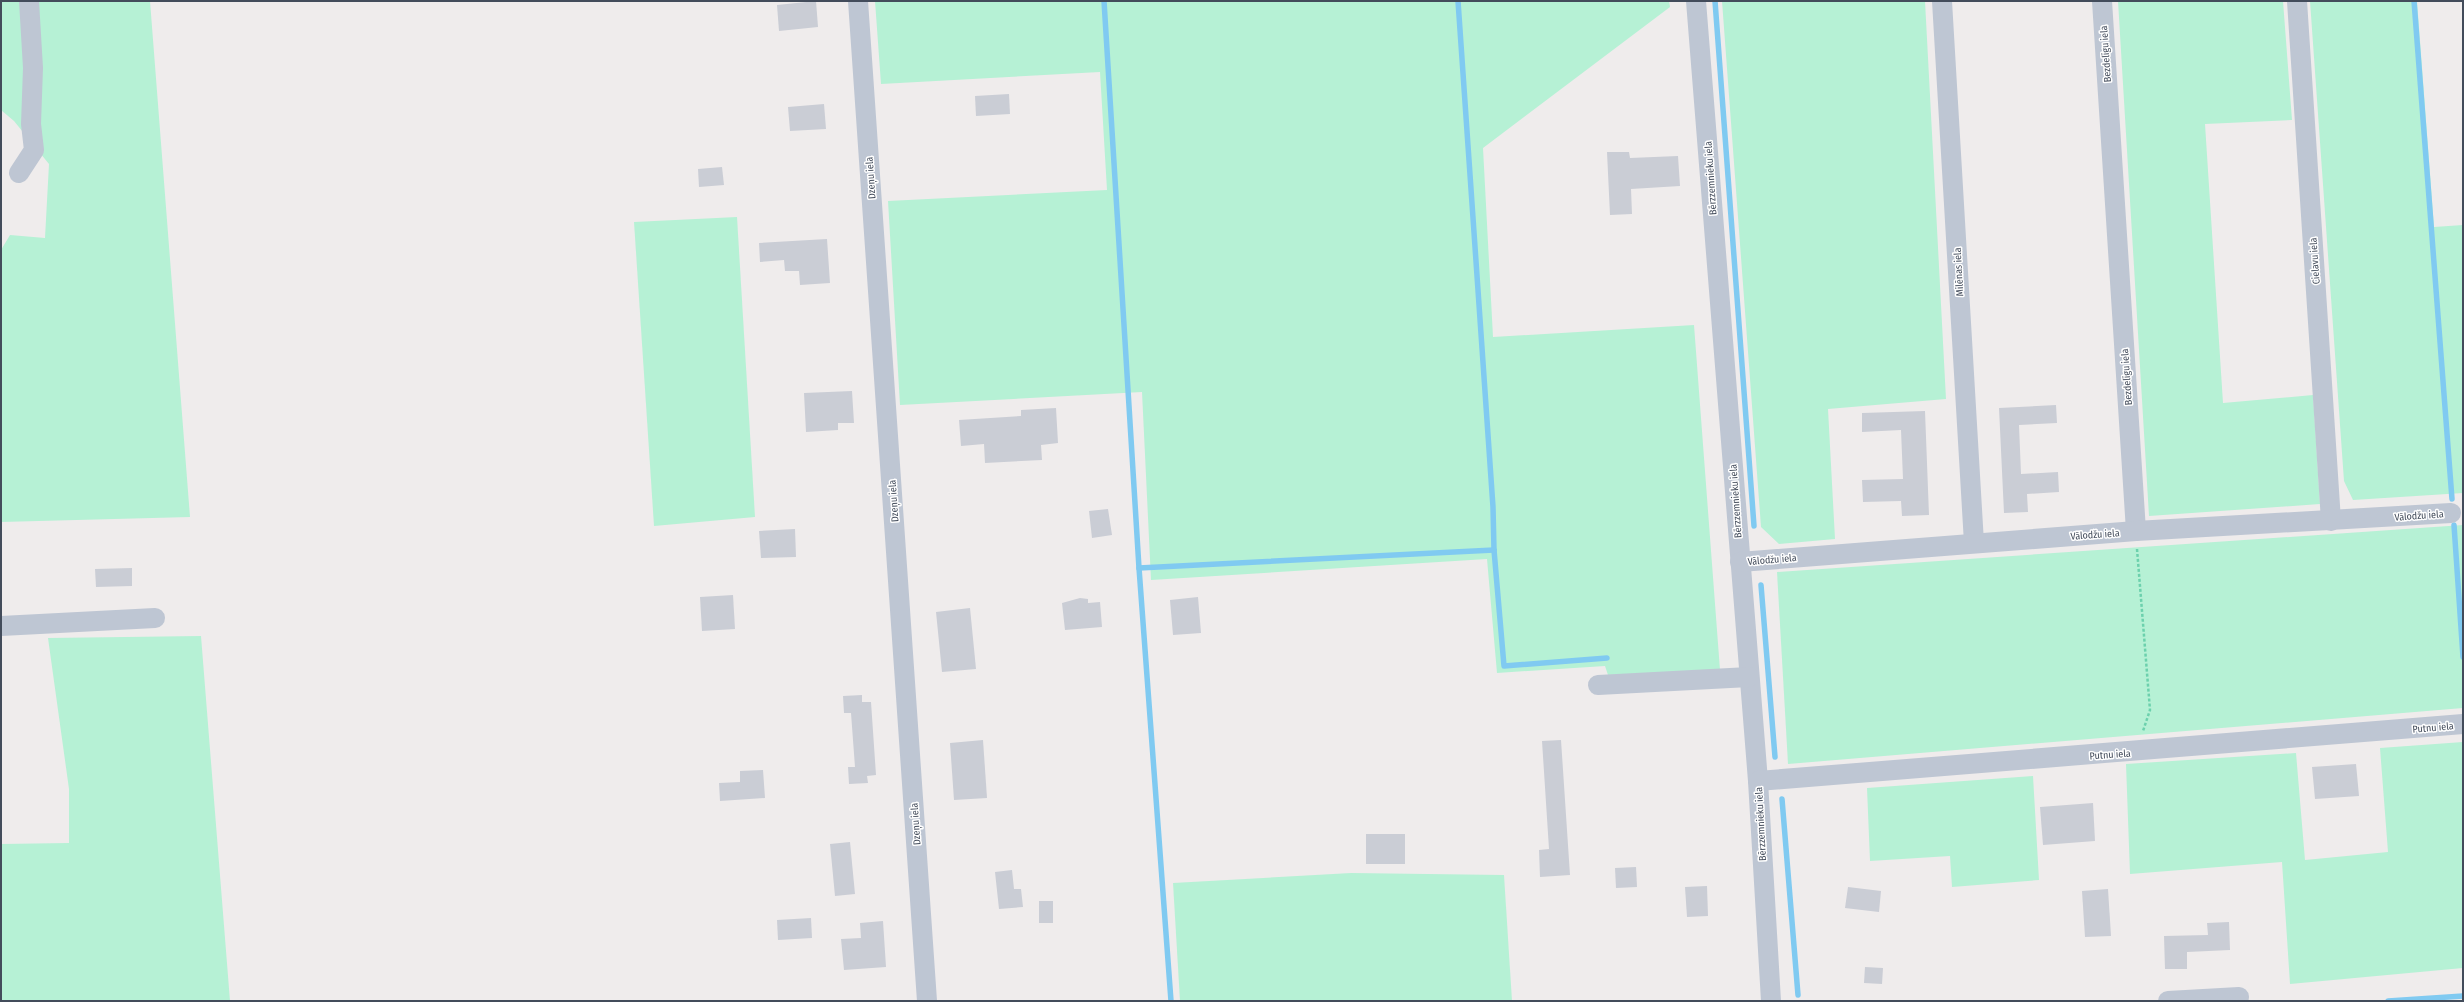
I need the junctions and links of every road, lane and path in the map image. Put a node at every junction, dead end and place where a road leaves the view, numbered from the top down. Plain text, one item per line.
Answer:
1 (29, 1) edge
2 (858, 1) edge
3 (1696, 1) edge
4 (1942, 1) edge
5 (2102, 1) edge
6 (2297, 1) edge
7 (19, 173) dead end
8 (2451, 513) dead end
9 (2331, 520) junction
10 (2136, 531) junction
11 (1974, 543) junction
12 (1740, 562) junction
13 (155, 618) dead end
14 (1, 626) edge
15 (1749, 677) junction
16 (1598, 685) dead end
17 (2463, 724) edge
18 (2137, 752) junction
19 (1758, 781) junction
20 (2239, 997) dead end
21 (927, 1001) edge
22 (1771, 1001) edge
23 (2168, 1001) edge

1 - 7 street
2 - 21 street, Dzeņu iela
3 - 12 street, Bērzzemnieku iela
4 - 11 street, Milēnas iela
5 - 10 street, Bezdelīgu iela
6 - 9 street, Cielavu iela
8 - 9 street, Vālodžu iela
9 - 10 street, Vālodžu iela
10 - 11 street, Vālodžu iela
10 - 18 path
11 - 12 street, Vālodžu iela
12 - 15 street, Bērzzemnieku iela
13 - 14 street
15 - 16 street
15 - 19 street, Bērzzemnieku iela
17 - 18 street, Putnu iela
18 - 19 street, Putnu iela
19 - 22 street, Bērzzemnieku iela
20 - 23 street

